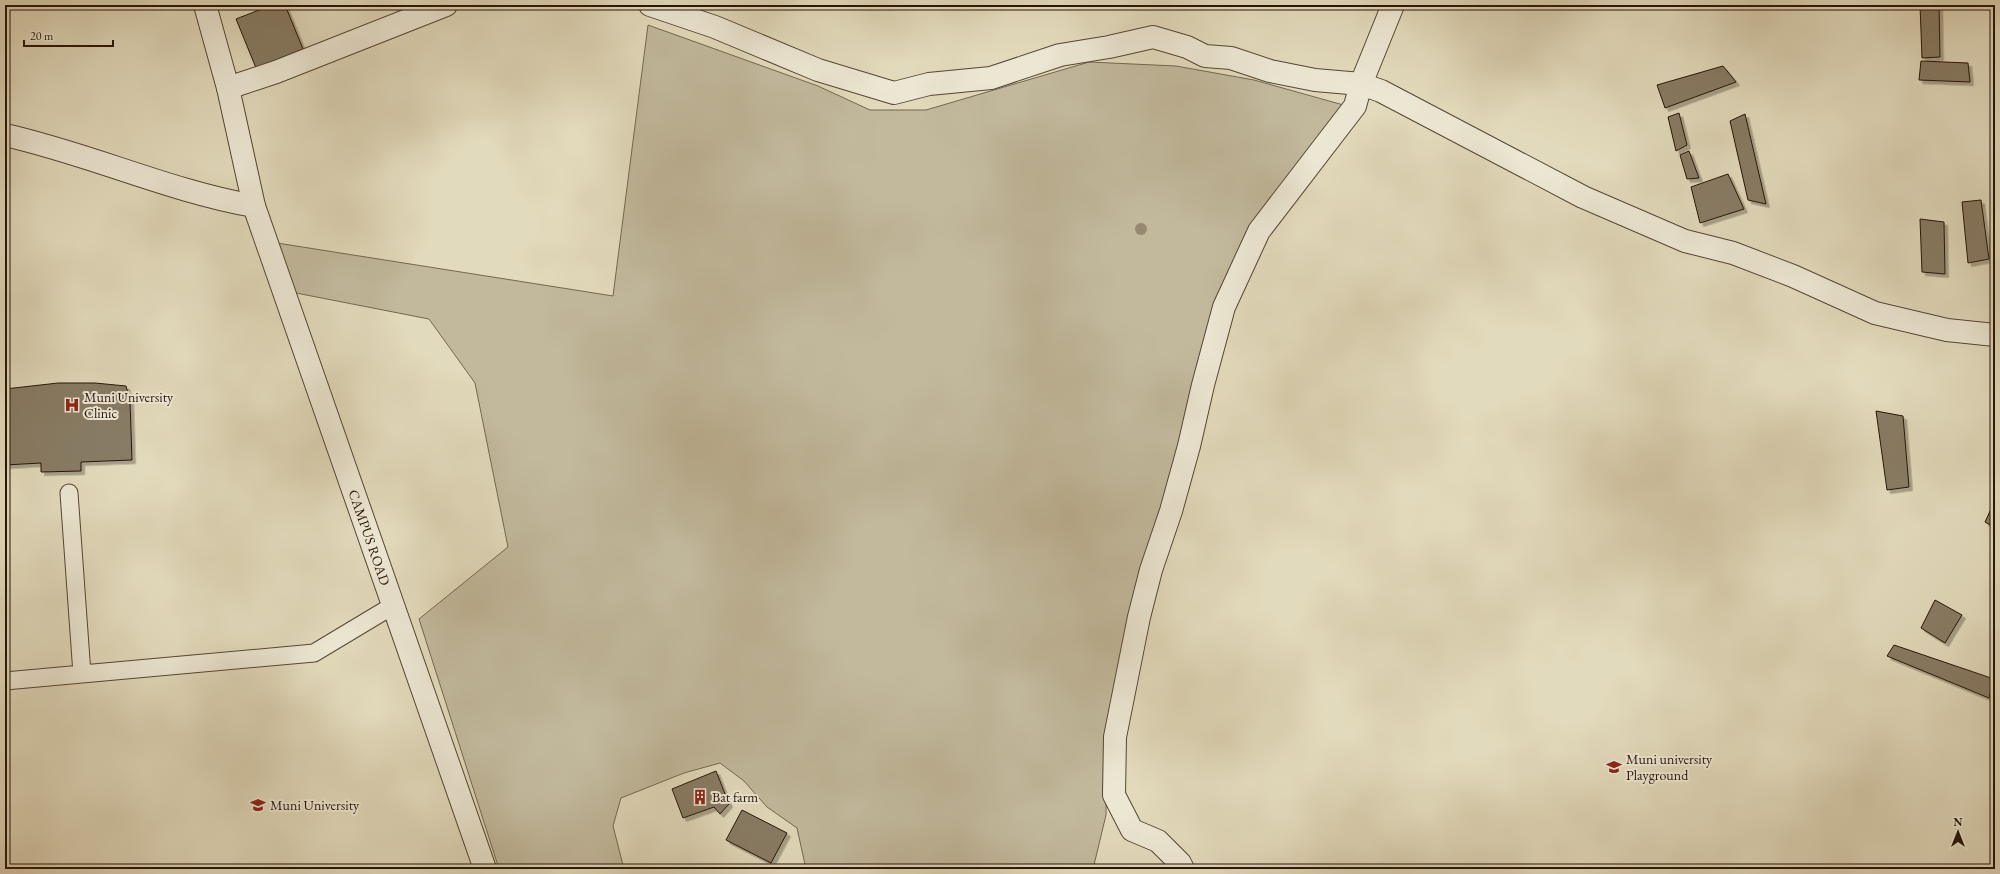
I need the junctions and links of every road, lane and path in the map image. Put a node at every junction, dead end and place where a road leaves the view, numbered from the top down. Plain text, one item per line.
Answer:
1 (205, 5) edge
2 (446, 5) edge
3 (650, 5) edge
4 (1393, 5) edge
5 (1361, 84) junction
6 (228, 88) junction
7 (5, 135) edge
8 (254, 206) junction
9 (1995, 335) edge
10 (69, 493) dead end
11 (394, 605) junction
12 (82, 674) junction
13 (5, 681) edge
14 (485, 869) edge
15 (1183, 869) edge

1 - 6 street, CAMPUS ROAD
2 - 6 street
3 - 5 street
4 - 5 street
5 - 9 street
5 - 15 street
6 - 8 street, CAMPUS ROAD
7 - 8 street
8 - 11 street, CAMPUS ROAD
10 - 12 lane
11 - 12 lane
11 - 14 street, CAMPUS ROAD
12 - 13 lane

